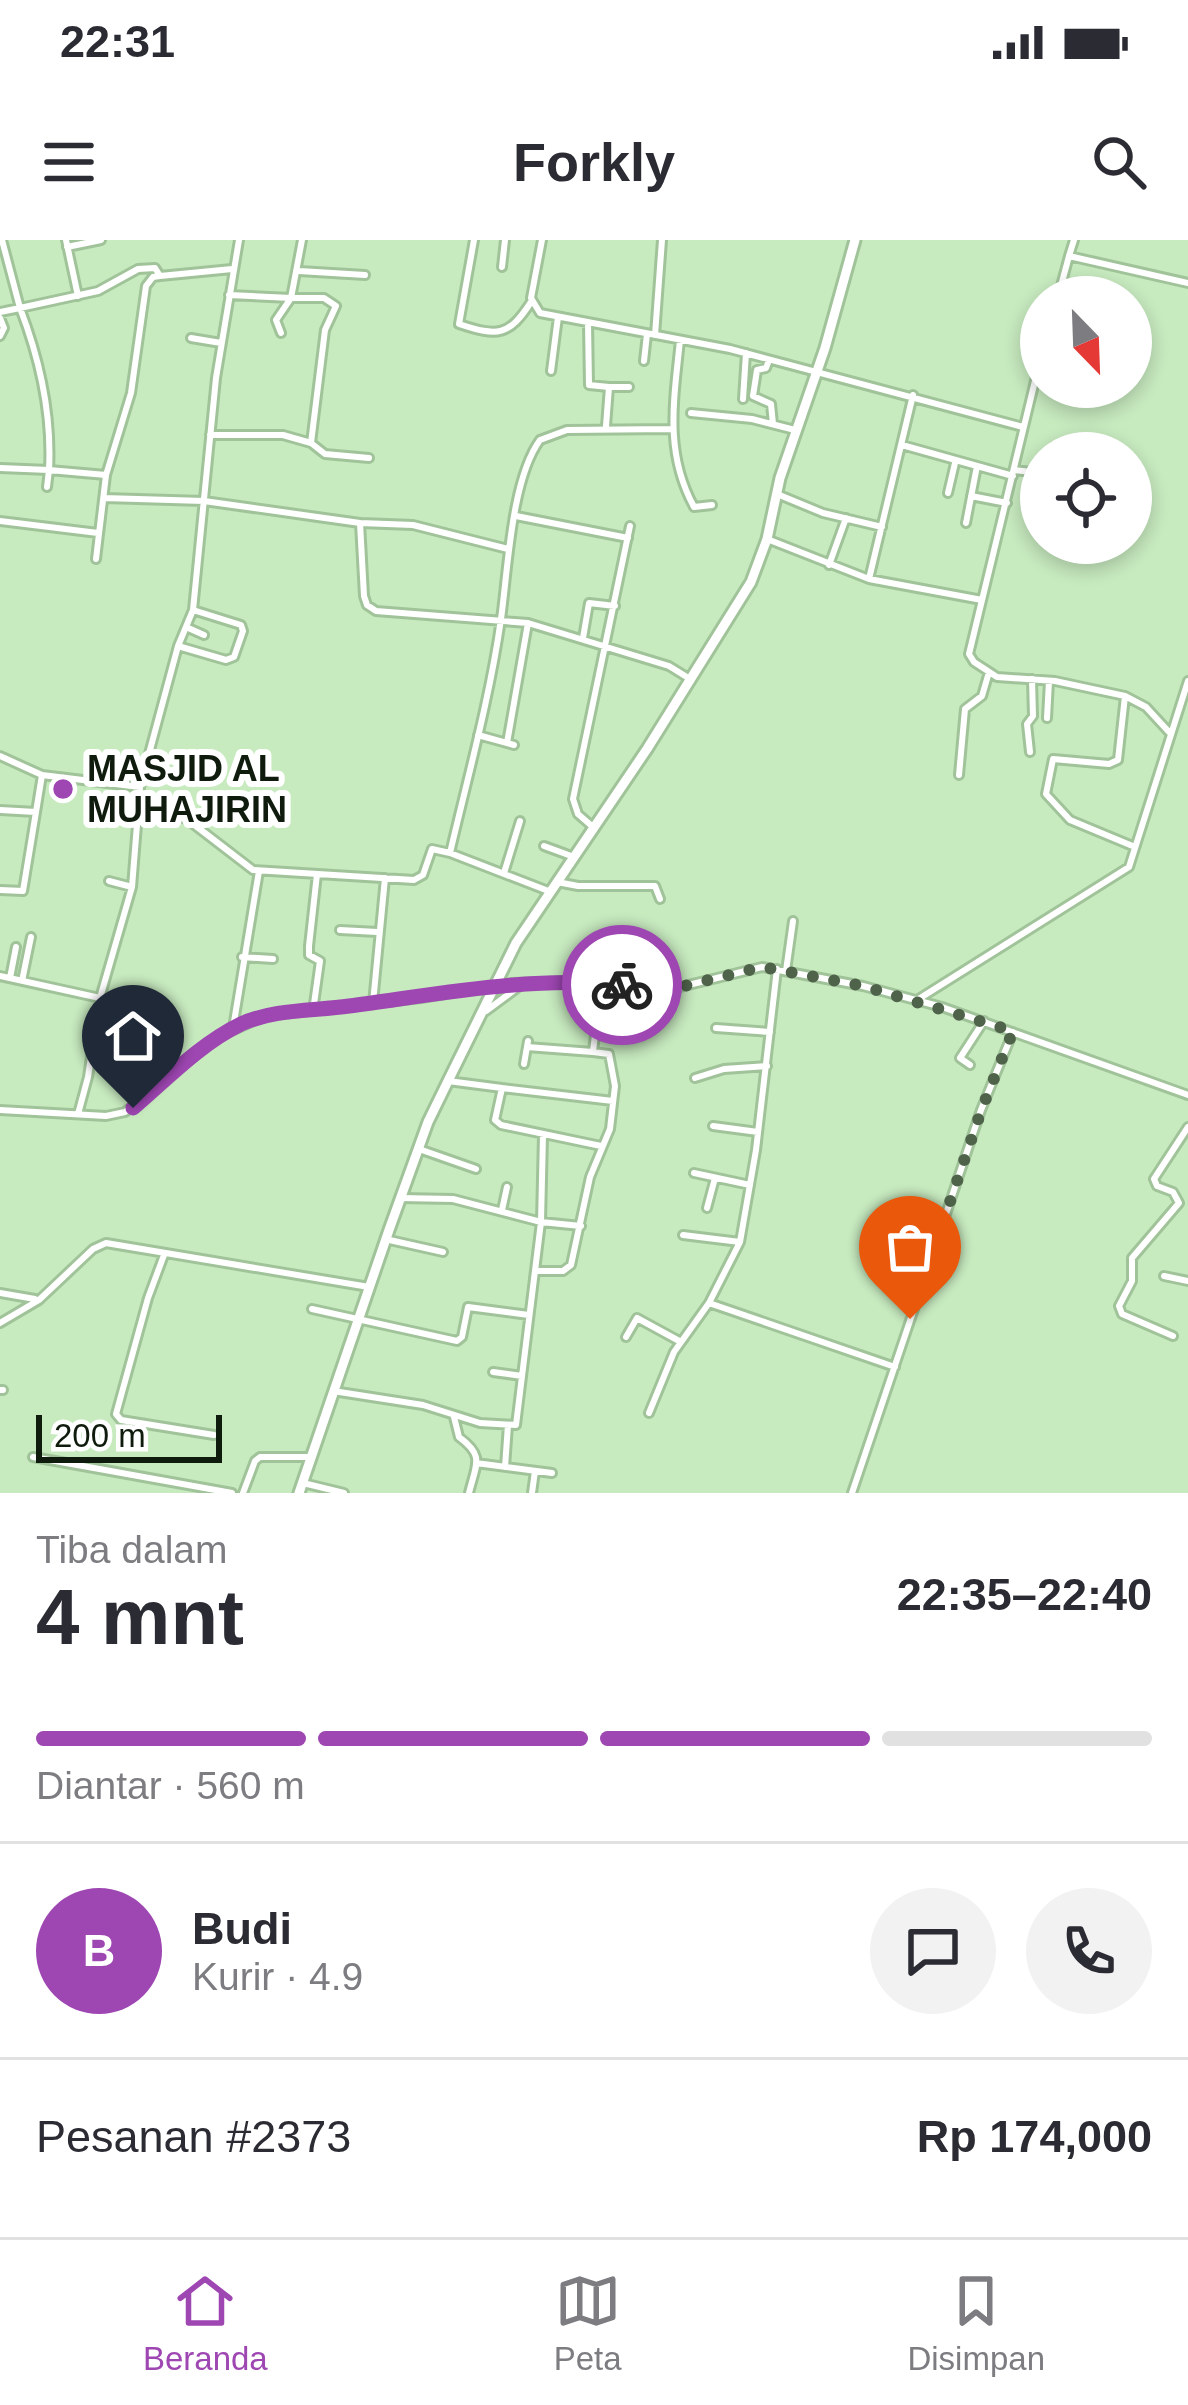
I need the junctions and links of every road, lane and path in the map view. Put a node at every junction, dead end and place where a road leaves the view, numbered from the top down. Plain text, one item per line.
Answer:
1 (2, 240) edge
2 (101, 240) edge
3 (302, 240) edge
4 (474, 240) edge
5 (505, 240) edge
6 (542, 240) edge
7 (662, 240) edge
8 (855, 240) edge
9 (1073, 240) edge
10 (241, 241) edge
11 (67, 243) edge
12 (1069, 256) junction
13 (502, 267) dead end
14 (233, 269) junction
15 (299, 271) junction
16 (365, 275) dead end
17 (160, 276) junction
18 (1064, 276) edge
19 (1188, 283) edge
20 (229, 295) junction
21 (78, 296) junction
22 (291, 298) junction
23 (531, 302) junction
24 (20, 308) junction
25 (0, 315) edge
26 (558, 316) junction
27 (588, 322) junction
28 (280, 333) dead end
29 (651, 335) junction
30 (0, 336) edge
31 (191, 338) dead end
32 (680, 340) junction
33 (221, 343) junction
34 (746, 353) junction
35 (769, 359) junction
36 (644, 361) dead end
37 (551, 371) dead end
38 (816, 372) junction
39 (609, 387) junction
40 (629, 387) dead end
41 (914, 395) junction
42 (742, 399) dead end
43 (1028, 408) edge
44 (691, 413) dead end
45 (773, 424) junction
46 (1023, 427) junction
47 (605, 428) junction
48 (671, 429) junction
49 (795, 430) junction
50 (210, 435) junction
51 (311, 443) junction
52 (902, 445) junction
53 (369, 458) dead end
54 (956, 461) junction
55 (977, 466) junction
56 (0, 467) edge
57 (50, 470) junction
58 (1013, 473) junction
59 (1020, 473) edge
60 (106, 475) junction
61 (47, 487) dead end
62 (777, 494) junction
63 (949, 494) dead end
64 (971, 496) junction
65 (104, 498) junction
66 (204, 501) junction
67 (1007, 503) junction
68 (712, 505) dead end
69 (516, 516) junction
70 (846, 518) junction
71 (0, 521) edge
72 (360, 523) junction
73 (966, 524) dead end
74 (630, 526) dead end
75 (882, 527) junction
76 (99, 533) junction
77 (628, 538) junction
78 (767, 539) junction
79 (508, 549) junction
80 (96, 559) dead end
81 (829, 565) junction
82 (868, 579) junction
83 (982, 600) junction
84 (615, 606) junction
85 (193, 610) junction
86 (501, 620) junction
87 (528, 623) junction
88 (186, 627) junction
89 (204, 634) dead end
90 (583, 640) junction
91 (178, 646) junction
92 (607, 648) junction
93 (989, 672) junction
94 (1031, 679) junction
95 (687, 680) junction
96 (1049, 681) junction
97 (1188, 681) edge
98 (1125, 696) junction
99 (1046, 718) dead end
100 (1169, 732) junction
101 (478, 735) junction
102 (1030, 752) dead end
103 (0, 756) edge
104 (42, 775) junction
105 (959, 775) dead end
106 (140, 788) junction
107 (140, 800) junction
108 (0, 810) edge
109 (36, 812) junction
110 (520, 821) dead end
111 (592, 827) junction
112 (544, 846) dead end
113 (1136, 847) junction
114 (450, 853) junction
115 (574, 857) junction
116 (259, 872) junction
117 (317, 874) junction
118 (504, 874) junction
119 (386, 878) junction
120 (110, 881) dead end
121 (132, 887) junction
122 (554, 887) junction
123 (0, 890) edge
124 (660, 899) dead end
125 (794, 921) dead end
126 (340, 930) dead end
127 (377, 932) junction
128 (31, 937) dead end
129 (16, 947) dead end
130 (242, 956) junction
131 (273, 959) dead end
132 (648, 969) dead end
133 (781, 970) junction
134 (0, 976) edge
135 (10, 978) junction
136 (22, 981) junction
137 (524, 983) junction
138 (601, 983) junction
139 (496, 985) junction
140 (645, 988) junction
141 (100, 998) junction
142 (917, 1000) junction
143 (373, 1003) junction
144 (313, 1011) junction
145 (486, 1011) junction
146 (984, 1022) junction
147 (716, 1028) dead end
148 (233, 1029) junction
149 (1013, 1031) junction
150 (770, 1032) junction
151 (593, 1052) junction
152 (524, 1064) dead end
153 (970, 1065) dead end
154 (767, 1066) junction
155 (695, 1078) dead end
156 (448, 1081) junction
157 (502, 1088) junction
158 (1188, 1096) edge
159 (613, 1101) junction
160 (0, 1110) edge
161 (79, 1114) junction
162 (713, 1126) dead end
163 (1188, 1126) edge
164 (758, 1132) junction
165 (543, 1135) junction
166 (601, 1146) junction
167 (419, 1149) junction
168 (476, 1169) dead end
169 (694, 1173) dead end
170 (715, 1178) junction
171 (750, 1185) junction
172 (507, 1187) dead end
173 (400, 1198) junction
174 (706, 1208) dead end
175 (502, 1210) junction
176 (541, 1222) junction
177 (581, 1226) junction
178 (683, 1235) dead end
179 (386, 1239) junction
180 (740, 1242) junction
181 (442, 1252) dead end
182 (164, 1256) junction
183 (537, 1270) junction
184 (1164, 1276) dead end
185 (1188, 1281) edge
186 (369, 1287) junction
187 (0, 1293) edge
188 (39, 1300) junction
189 (709, 1304) junction
190 (312, 1309) dead end
191 (530, 1315) junction
192 (362, 1318) junction
193 (0, 1324) edge
194 (1173, 1336) dead end
195 (626, 1337) dead end
196 (681, 1342) junction
197 (895, 1367) junction
198 (493, 1372) dead end
199 (523, 1376) junction
200 (333, 1391) junction
201 (649, 1413) dead end
202 (454, 1416) junction
203 (508, 1425) junction
204 (214, 1435) dead end
205 (33, 1456) dead end
206 (311, 1457) junction
207 (476, 1463) junction
208 (505, 1467) junction
209 (535, 1471) junction
210 (552, 1473) dead end
211 (301, 1488) edge
212 (232, 1493) edge
213 (243, 1493) edge
214 (344, 1493) edge
215 (469, 1493) edge
216 (532, 1493) edge
217 (852, 1493) edge

1 - 24 street
2 - 11 street
3 - 15 street
4 - 23 street
5 - 13 street
6 - 23 street
7 - 29 street
8 - 38 street
9 - 12 street
10 - 14 street
11 - 21 street
12 - 18 street
12 - 19 street
14 - 17 street
14 - 20 street
15 - 16 street
15 - 22 street
17 - 21 street
17 - 60 street
20 - 22 street
20 - 33 street
21 - 24 street
22 - 28 street
22 - 51 street
23 - 26 street
24 - 25 street
24 - 57 street
25 - 30 street
26 - 27 street
26 - 37 street
27 - 29 street
27 - 39 street
29 - 32 street
29 - 36 street
31 - 33 street
32 - 34 street
32 - 48 street
33 - 50 street
34 - 35 street
34 - 42 street
35 - 38 street
35 - 45 street
38 - 41 street
38 - 49 street
39 - 40 street
39 - 47 street
41 - 46 street
41 - 52 street
43 - 46 street
44 - 45 street
45 - 49 street
46 - 58 street
47 - 48 street
47 - 69 street
48 - 68 street
49 - 62 street
50 - 51 street
50 - 66 street
51 - 53 street
52 - 54 street
52 - 75 street
54 - 55 street
54 - 63 street
55 - 58 street
55 - 64 street
56 - 57 street
57 - 60 street
57 - 61 street
58 - 59 street
58 - 67 street
60 - 65 street
62 - 70 street
62 - 78 street
64 - 67 street
64 - 73 street
65 - 66 street
65 - 76 street
66 - 72 street
66 - 85 street
67 - 83 street
69 - 77 street
69 - 79 street
70 - 75 street
70 - 81 street
71 - 76 street
72 - 79 street
72 - 86 street
74 - 77 street
75 - 82 street
76 - 80 street
77 - 84 street
78 - 81 street
78 - 95 street
79 - 86 street
81 - 82 street
82 - 83 street
83 - 93 street
84 - 90 street
84 - 92 street
85 - 88 street
85 - 91 street
86 - 87 street
86 - 101 street
87 - 90 street
87 - 101 street
88 - 89 street
88 - 91 street
90 - 92 street
91 - 106 street
92 - 95 street
92 - 111 street
93 - 94 street
93 - 105 street
94 - 96 street
94 - 102 street
95 - 111 street
96 - 98 street
96 - 99 street
97 - 100 street
98 - 100 street
98 - 113 street
100 - 113 street
101 - 114 street
103 - 104 street
104 - 106 street
104 - 109 street
106 - 107 street
107 - 116 street
107 - 121 street
108 - 109 street
109 - 123 street
110 - 118 street
111 - 115 street
112 - 115 street
113 - 142 street
114 - 118 street
114 - 119 street
115 - 122 street
116 - 117 street
116 - 130 street
117 - 119 street
117 - 144 street
118 - 122 street
119 - 127 street
120 - 121 street
121 - 141 street
122 - 124 street
122 - 139 street
125 - 133 street
126 - 127 street
127 - 143 street
128 - 136 street
129 - 135 street
130 - 131 street
130 - 148 street
132 - 140 street
133 - 140 street
133 - 142 street
133 - 150 street
134 - 135 street
135 - 136 street
136 - 141 street
137 - 138 street
137 - 139 street
137 - 145 street
138 - 140 street
138 - 151 street
139 - 143 street
139 - 145 street
141 - 161 street
142 - 146 street
143 - 144 street
144 - 148 street
145 - 156 street
146 - 149 street
146 - 153 street
147 - 150 street
148 - 161 street
149 - 158 street
149 - 197 street
150 - 154 street
151 - 152 street
151 - 159 street
154 - 155 street
154 - 164 street
156 - 157 street
156 - 167 street
157 - 159 street
157 - 165 street
159 - 166 street
160 - 161 street
162 - 164 street
163 - 194 street
164 - 171 street
165 - 166 street
165 - 176 street
166 - 177 street
167 - 168 street
167 - 173 street
169 - 170 street
170 - 171 street
170 - 174 street
171 - 180 street
172 - 175 street
173 - 175 street
173 - 179 street
175 - 176 street
176 - 177 street
176 - 183 street
177 - 183 street
178 - 180 street
179 - 181 street
179 - 186 street
180 - 189 street
182 - 186 street
182 - 188 street
182 - 204 street
183 - 191 street
184 - 185 street
186 - 192 street
187 - 188 street
188 - 193 street
189 - 196 street
189 - 197 street
190 - 192 street
191 - 192 street
191 - 199 street
192 - 200 street
195 - 196 street
196 - 201 street
197 - 217 street
198 - 199 street
199 - 203 street
200 - 202 street
200 - 206 street
202 - 203 street
202 - 207 street
203 - 208 street
205 - 212 street
206 - 211 street
206 - 213 street
207 - 208 street
207 - 215 street
208 - 209 street
209 - 210 street
209 - 216 street
211 - 214 street

